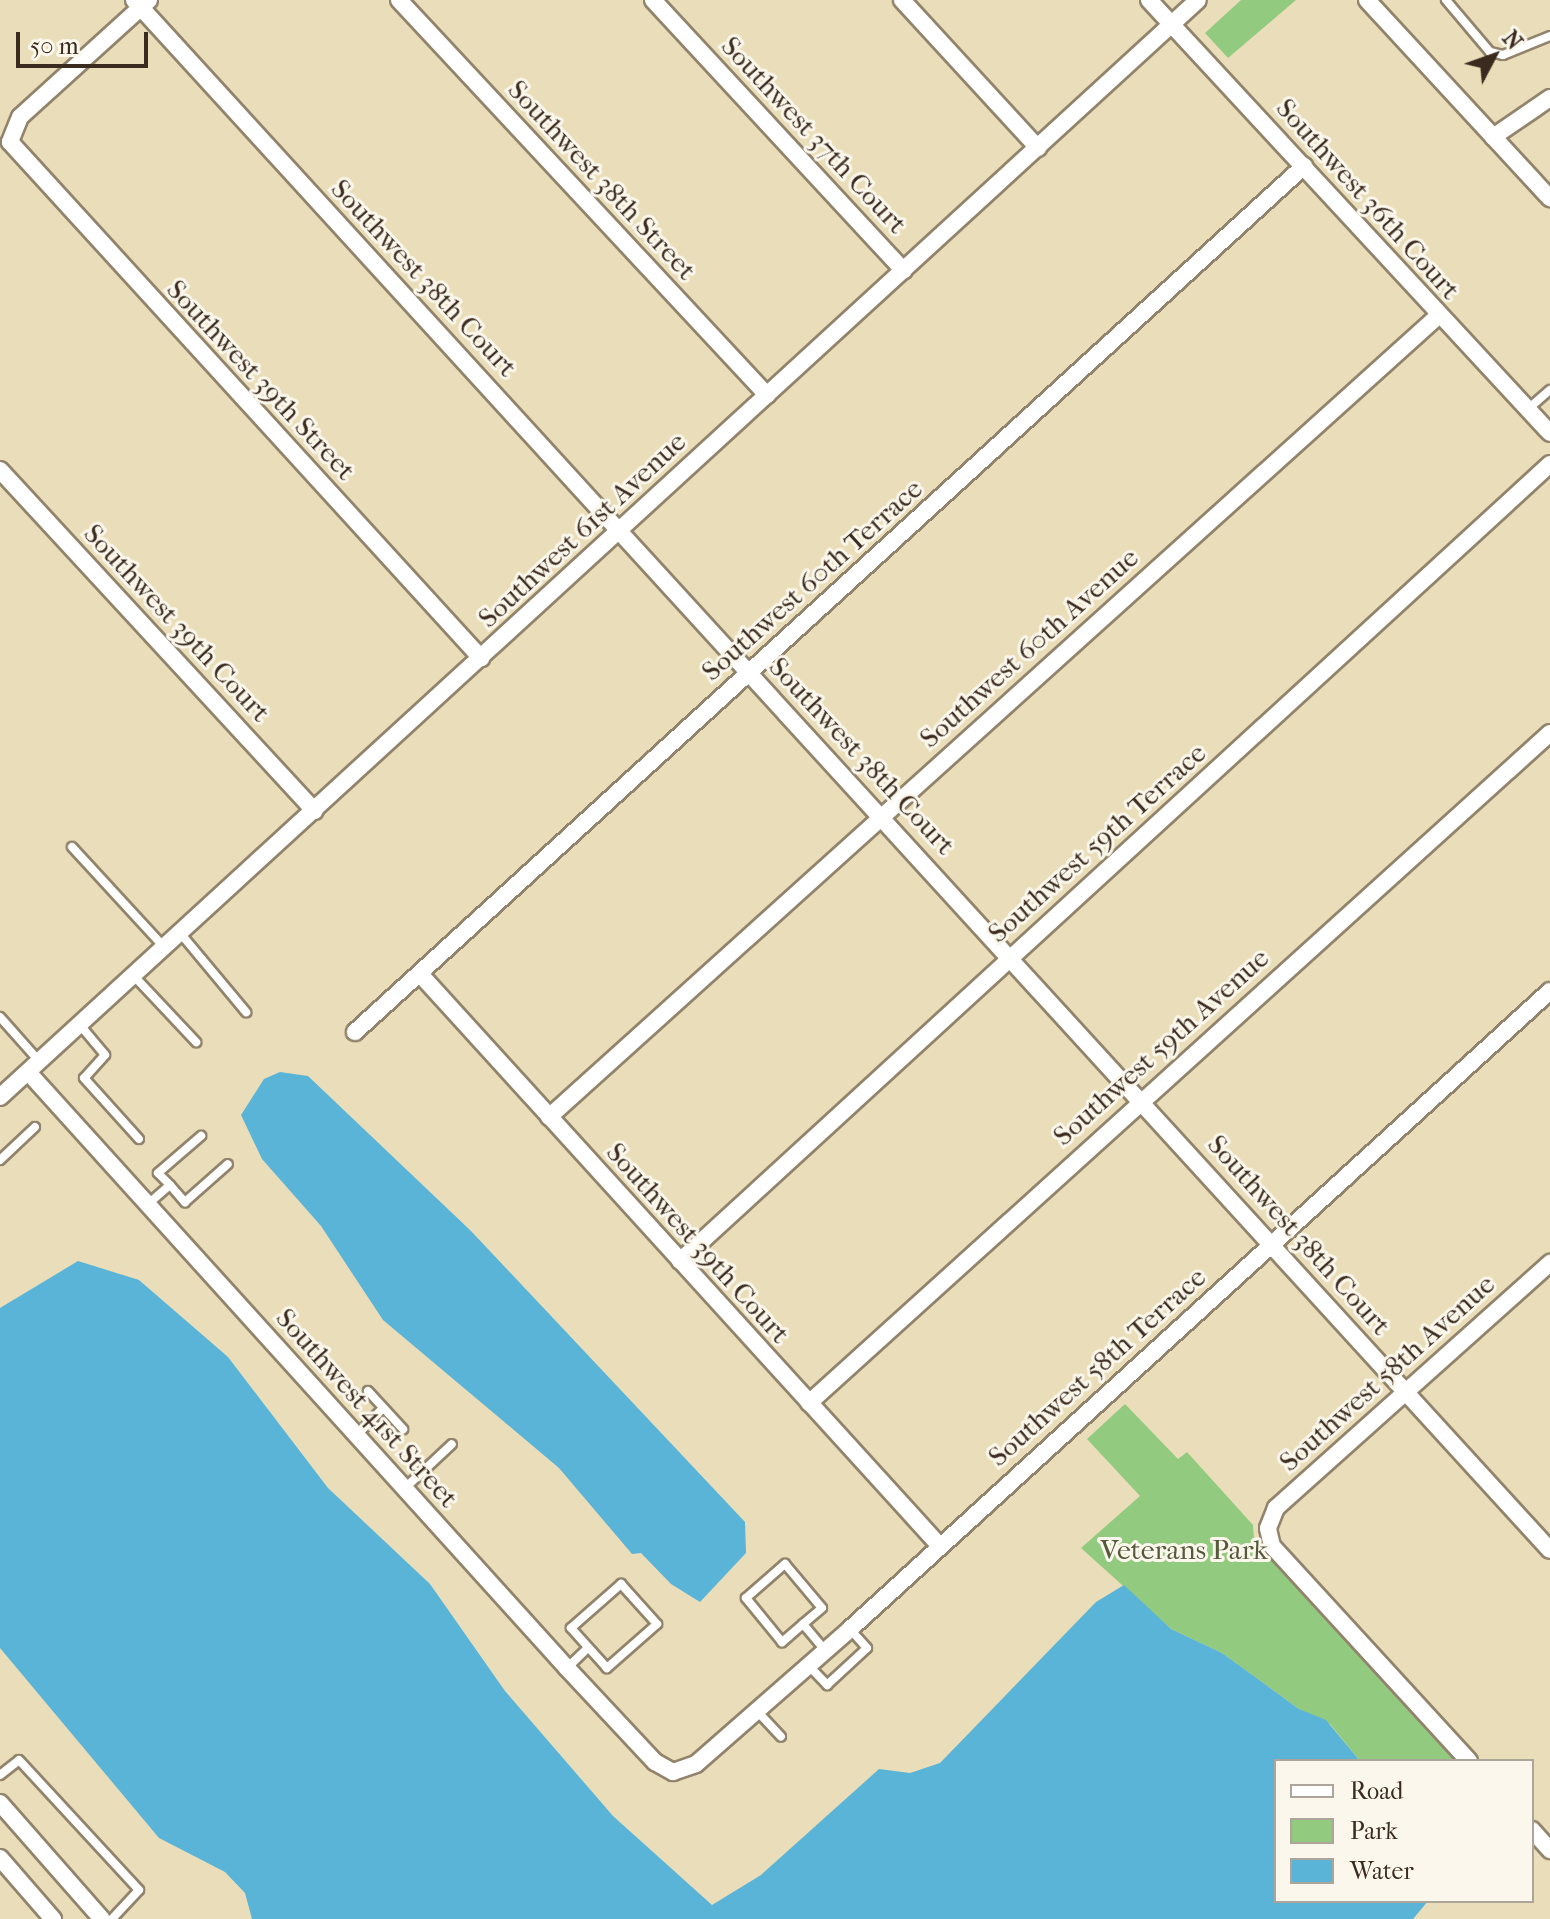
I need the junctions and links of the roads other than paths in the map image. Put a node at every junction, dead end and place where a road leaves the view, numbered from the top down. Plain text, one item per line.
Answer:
1 (399, 0) edge
2 (653, 0) edge
3 (902, 0) edge
4 (1149, 0) edge
5 (1198, 0) edge
6 (1367, 0) edge
7 (1446, 0) edge
8 (141, 3) edge
9 (1172, 24) junction
10 (1550, 36) edge
11 (1550, 98) edge
12 (1493, 137) junction
13 (1038, 148) junction
14 (1304, 166) junction
15 (1550, 198) edge
16 (904, 271) junction
17 (1438, 316) junction
18 (1550, 390) edge
19 (767, 395) junction
20 (1528, 410) junction
21 (1550, 433) edge
22 (1550, 464) edge
23 (0, 470) edge
24 (620, 530) junction
25 (481, 658) junction
26 (749, 673) junction
27 (1550, 733) edge
28 (315, 811) junction
29 (881, 815) junction
30 (72, 847) dead end
31 (181, 934) junction
32 (165, 949) junction
33 (1012, 956) junction
34 (420, 974) junction
35 (134, 976) junction
36 (1550, 991) edge
37 (246, 1012) dead end
38 (0, 1017) edge
39 (80, 1025) junction
40 (355, 1032) dead end
41 (196, 1042) dead end
42 (34, 1067) junction
43 (0, 1097) edge
44 (1142, 1099) junction
45 (549, 1117) junction
46 (35, 1127) dead end
47 (201, 1136) dead end
48 (139, 1139) dead end
49 (0, 1160) edge
50 (228, 1164) dead end
51 (170, 1185) junction
52 (147, 1204) junction
53 (1273, 1242) junction
54 (680, 1261) junction
55 (1550, 1263) edge
56 (368, 1391) dead end
57 (1404, 1391) junction
58 (809, 1403) junction
59 (383, 1408) junction
60 (403, 1429) dead end
61 (356, 1435) junction
62 (452, 1444) dead end
63 (405, 1489) junction
64 (939, 1545) junction
65 (1550, 1550) edge
66 (803, 1624) junction
67 (850, 1629) junction
68 (588, 1648) junction
69 (825, 1650) junction
70 (808, 1665) junction
71 (567, 1668) junction
72 (756, 1710) junction
73 (781, 1737) dead end
74 (1467, 1759) edge
75 (673, 1772) joint
76 (0, 1775) edge
77 (0, 1803) edge
78 (1534, 1832) edge
79 (1550, 1850) edge
80 (0, 1858) edge
81 (53, 1919) edge
82 (102, 1919) edge
83 (112, 1919) edge

1 - 19 street, Southwest 38th Street
2 - 16 street, Southwest 37th Court
3 - 13 street
4 - 9 street, Southwest 36th Court
5 - 9 street, Southwest 61st Avenue
6 - 12 street
7 - 10 lane
8 - 24 street, Southwest 38th Court
8 - 25 street, Southwest 39th Street
9 - 13 street, Southwest 61st Avenue
9 - 14 street, Southwest 36th Court
11 - 12 street
12 - 15 street
13 - 16 street, Southwest 61st Avenue
14 - 17 street, Southwest 36th Court
14 - 26 street, Southwest 60th Terrace
16 - 19 street, Southwest 61st Avenue
17 - 20 street, Southwest 36th Court
17 - 29 street, Southwest 60th Avenue
18 - 20 lane
19 - 24 street, Southwest 61st Avenue
20 - 21 street, Southwest 36th Court
22 - 33 street, Southwest 59th Terrace
23 - 28 street, Southwest 39th Court
24 - 25 street, Southwest 61st Avenue
24 - 26 street, Southwest 38th Court
25 - 28 street, Southwest 61st Avenue
26 - 29 street, Southwest 38th Court
26 - 34 street, Southwest 60th Terrace
27 - 44 street, Southwest 59th Avenue
28 - 31 street, Southwest 61st Avenue
29 - 33 street, Southwest 38th Court
29 - 45 street, Southwest 60th Avenue
30 - 32 lane
31 - 32 street, Southwest 61st Avenue
31 - 37 lane
32 - 35 street, Southwest 61st Avenue
33 - 44 street, Southwest 38th Court
33 - 54 street, Southwest 59th Terrace
34 - 40 street, Southwest 60th Terrace
34 - 45 street, Southwest 39th Court
35 - 39 street, Southwest 61st Avenue
35 - 41 lane
36 - 53 street, Southwest 58th Terrace
38 - 42 lane
39 - 42 street, Southwest 61st Avenue
39 - 48 lane
42 - 43 street, Southwest 61st Avenue
42 - 52 street, Southwest 41st Street
44 - 53 street, Southwest 38th Court
44 - 58 street, Southwest 59th Avenue
45 - 54 street, Southwest 39th Court
46 - 49 lane
47 - 51 lane
50 - 51 lane
51 - 52 lane
52 - 61 street, Southwest 41st Street
53 - 57 street, Southwest 38th Court
53 - 64 street, Southwest 58th Terrace
54 - 58 street, Southwest 39th Court
55 - 57 street, Southwest 58th Avenue
56 - 59 lane
57 - 65 street, Southwest 38th Court
57 - 74 street, Southwest 58th Avenue
58 - 64 street, Southwest 39th Court
59 - 60 lane
59 - 61 lane
61 - 63 street, Southwest 41st Street
62 - 63 lane
63 - 71 street, Southwest 41st Street
64 - 67 street, Southwest 58th Terrace
66 - 66 lane
66 - 69 lane
67 - 69 street, Southwest 58th Terrace
67 - 70 lane
68 - 68 lane
68 - 71 lane
69 - 70 street, Southwest 58th Terrace
70 - 72 street, Southwest 58th Terrace
71 - 75 street, Southwest 41st Street
72 - 73 lane
72 - 75 street, Southwest 58th Terrace
76 - 83 lane
77 - 82 street
78 - 79 street
80 - 81 street

